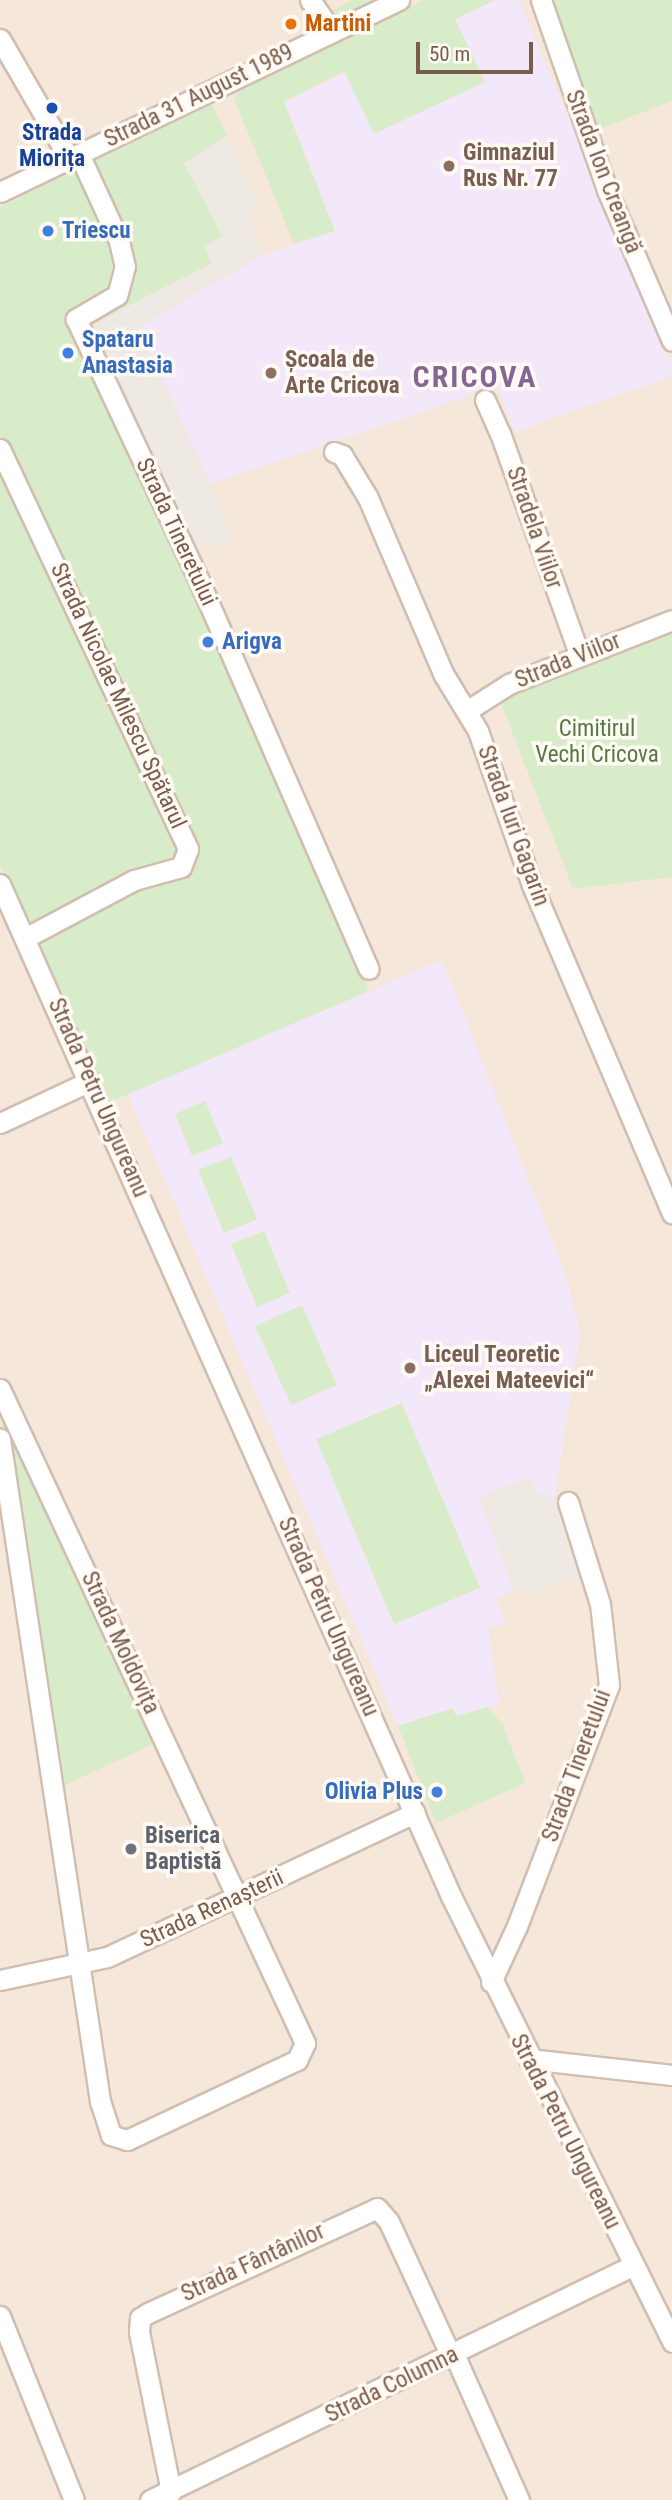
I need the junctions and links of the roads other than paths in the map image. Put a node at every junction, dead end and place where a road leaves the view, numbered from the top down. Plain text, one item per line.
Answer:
1 (310, 0) edge
2 (399, 0) edge
3 (541, 0) edge
4 (332, 32) junction
5 (0, 39) edge
6 (74, 156) junction
7 (0, 192) edge
8 (671, 337) edge
9 (485, 400) dead end
10 (0, 449) edge
11 (334, 452) dead end
12 (672, 620) edge
13 (580, 656) junction
14 (468, 710) junction
15 (0, 884) edge
16 (27, 937) junction
17 (369, 969) dead end
18 (90, 1081) junction
19 (0, 1123) edge
20 (672, 1213) edge
21 (0, 1389) edge
22 (0, 1439) edge
23 (568, 1502) dead end
24 (415, 1813) junction
25 (240, 1896) junction
26 (82, 1964) junction
27 (0, 1980) edge
28 (491, 1982) junction
29 (529, 2059) junction
30 (672, 2075) edge
31 (632, 2266) junction
32 (664, 2310) edge
33 (0, 2316) edge
34 (672, 2342) edge
35 (453, 2355) junction
36 (157, 2498) edge
37 (74, 2500) edge
38 (519, 2500) edge

1 - 4 street
2 - 4 street, Strada 31 August 1989
3 - 8 street, Strada Ion Creangă
4 - 6 street, Strada 31 August 1989
5 - 6 street
6 - 7 street, Strada 31 August 1989
6 - 17 street, Strada Tineretului
9 - 13 street, Stradela Viilor
10 - 16 street, Strada Nicolae Milescu Spătarul
11 - 14 street, Strada Iuri Gagarin
12 - 13 street, Strada Viilor
13 - 14 street, Strada Viilor
14 - 20 street, Strada Iuri Gagarin
15 - 16 street, Strada Petru Ungureanu
16 - 18 street, Strada Petru Ungureanu
18 - 19 street
18 - 24 street, Strada Petru Ungureanu
21 - 25 street, Strada Moldovița
22 - 26 street
23 - 28 street, Strada Tineretului
24 - 25 street, Strada Renașterii
24 - 28 street, Strada Petru Ungureanu
25 - 26 street, Strada Renașterii
25 - 26 street, Strada Moldovița
26 - 27 street, Strada Renașterii
28 - 29 street, Strada Petru Ungureanu
29 - 30 street
29 - 31 street, Strada Petru Ungureanu
31 - 32 street, Strada Petru Ungureanu
31 - 35 street, Strada Columna
32 - 34 street, Strada Petru Ungureanu
33 - 37 street
35 - 36 street, Strada Columna
35 - 36 street, Strada Fântânilor
35 - 38 street

